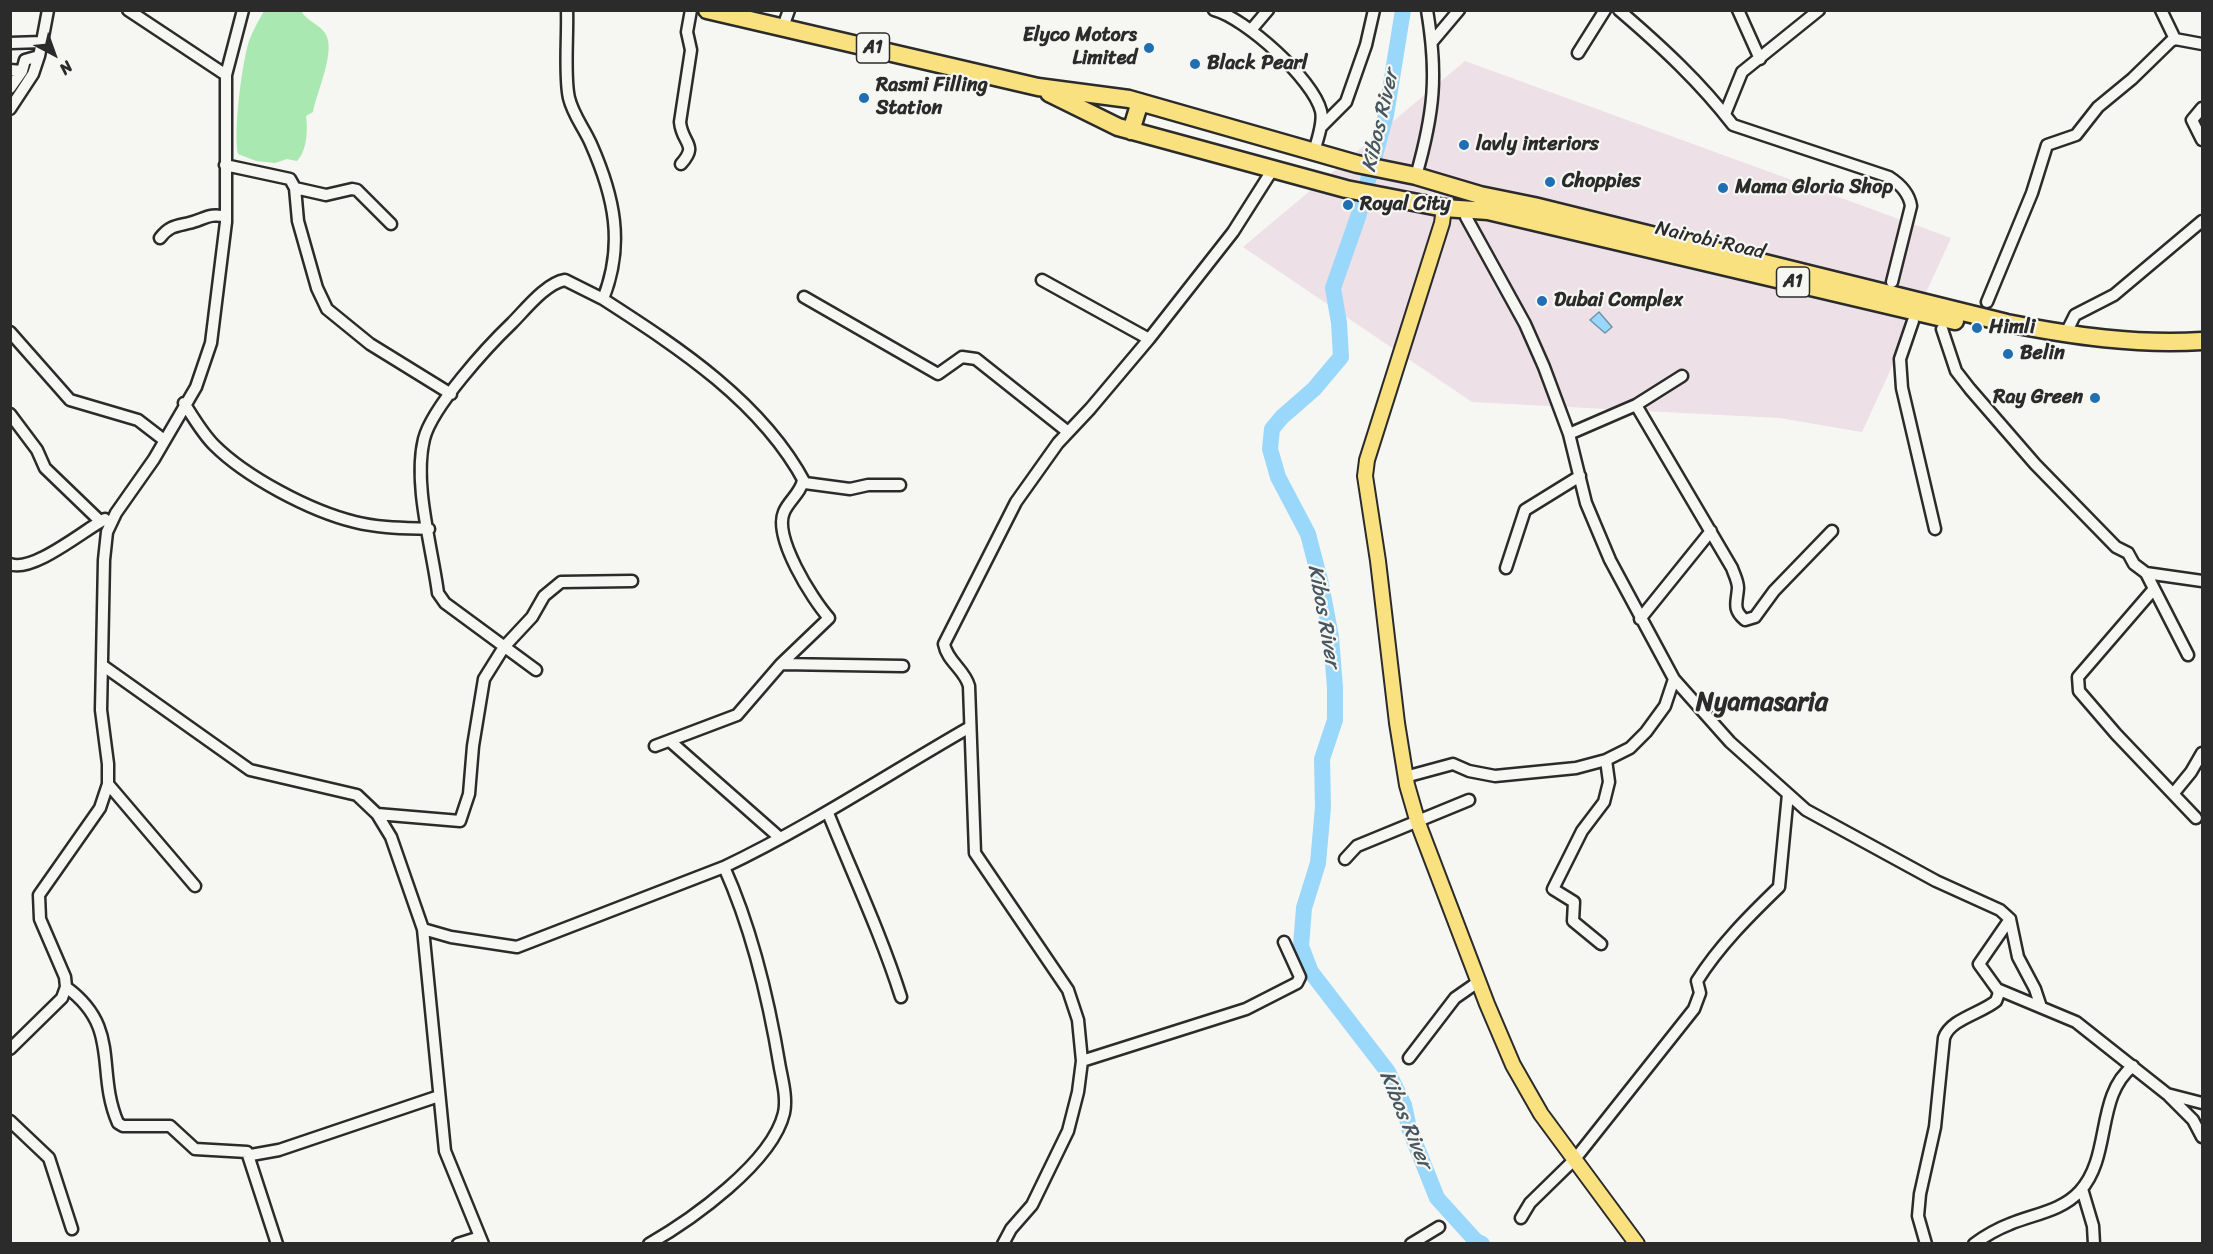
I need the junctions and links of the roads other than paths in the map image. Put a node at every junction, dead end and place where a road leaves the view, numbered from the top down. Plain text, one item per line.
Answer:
1 (48, 10) edge
2 (128, 10) edge
3 (243, 10) edge
4 (567, 10) edge
5 (690, 10) edge
6 (707, 10) edge
7 (789, 10) edge
8 (1214, 10) edge
9 (1268, 10) edge
10 (1374, 10) edge
11 (1427, 10) edge
12 (1459, 10) edge
13 (1605, 10) edge
14 (1619, 10) edge
15 (1738, 10) edge
16 (1819, 10) edge
17 (2161, 10) edge
18 (783, 27) junction
19 (1251, 30) junction
20 (2175, 39) junction
21 (42, 42) junction
22 (1432, 42) junction
23 (10, 43) edge
24 (2202, 44) edge
25 (1578, 53) dead end
26 (39, 56) junction
27 (1760, 59) junction
28 (16, 70) edge
29 (226, 75) junction
30 (1038, 87) junction
31 (10, 88) edge
32 (1140, 102) junction
33 (2202, 108) edge
34 (10, 109) edge
35 (1725, 114) junction
36 (1320, 128) junction
37 (1131, 131) junction
38 (2202, 140) edge
39 (1314, 152) junction
40 (681, 164) dead end
41 (225, 165) junction
42 (1273, 169) junction
43 (1416, 176) junction
44 (295, 188) junction
45 (1444, 208) junction
46 (226, 216) junction
47 (1466, 218) dead end
48 (2202, 221) edge
49 (391, 224) dead end
50 (160, 237) dead end
51 (1042, 280) dead end
52 (1892, 282) dead end
53 (804, 297) dead end
54 (603, 299) junction
55 (1987, 302) dead end
56 (1913, 321) dead end
57 (1942, 329) dead end
58 (10, 332) edge
59 (2065, 335) junction
60 (1149, 339) junction
61 (2202, 341) edge
62 (2202, 347) edge
63 (1682, 376) dead end
64 (451, 394) junction
65 (183, 403) junction
66 (1636, 405) junction
67 (10, 414) edge
68 (1068, 432) junction
69 (1569, 434) junction
70 (164, 440) junction
71 (1580, 476) junction
72 (803, 480) junction
73 (900, 485) dead end
74 (116, 513) junction
75 (100, 521) junction
76 (429, 529) junction
77 (1935, 529) dead end
78 (1711, 531) junction
79 (1832, 531) dead end
80 (10, 564) edge
81 (1506, 568) dead end
82 (2146, 573) junction
83 (2202, 580) edge
84 (632, 581) dead end
85 (2153, 590) junction
86 (1640, 619) junction
87 (504, 647) junction
88 (2188, 655) dead end
89 (781, 664) junction
90 (102, 665) junction
91 (903, 666) dead end
92 (536, 670) dead end
93 (1674, 680) junction
94 (970, 727) junction
95 (671, 742) junction
96 (655, 746) dead end
97 (2202, 753) edge
98 (1606, 760) junction
99 (1405, 777) junction
100 (108, 784) junction
101 (1788, 794) junction
102 (2173, 794) junction
103 (1469, 800) dead end
104 (828, 813) junction
105 (377, 814) junction
106 (2196, 818) dead end
107 (1418, 822) junction
108 (780, 838) junction
109 (1345, 859) dead end
110 (724, 867) junction
111 (195, 886) dead end
112 (2010, 919) junction
113 (423, 928) junction
114 (1284, 942) dead end
115 (1601, 944) dead end
116 (1478, 982) junction
117 (66, 987) junction
118 (1997, 988) junction
119 (901, 997) dead end
120 (2041, 1007) junction
121 (10, 1049) edge
122 (1409, 1058) dead end
123 (1082, 1061) junction
124 (2133, 1066) junction
125 (2167, 1094) junction
126 (440, 1096) junction
127 (2202, 1103) edge
128 (10, 1121) edge
129 (2202, 1137) edge
130 (250, 1155) junction
131 (1575, 1159) junction
132 (2082, 1189) junction
133 (1521, 1218) dead end
134 (1439, 1227) dead end
135 (72, 1229) dead end
136 (482, 1240) edge
137 (277, 1244) edge
138 (458, 1244) edge
139 (649, 1244) edge
140 (1003, 1244) edge
141 (1411, 1244) edge
142 (1637, 1244) edge
143 (1926, 1244) edge
144 (1974, 1244) edge
145 (2094, 1244) edge

1 - 21 street
2 - 29 street
3 - 29 street
4 - 54 street
5 - 40 street
6 - 18 highway, A1
7 - 18 street
8 - 19 street
9 - 19 street
10 - 36 street
11 - 22 street
12 - 22 street
13 - 25 street
14 - 35 street
15 - 27 street
16 - 27 street
17 - 20 street
18 - 30 highway, A1
19 - 36 street
20 - 24 street
20 - 55 street
21 - 23 street
21 - 26 street
22 - 43 street
26 - 28 street
26 - 34 street
27 - 35 street
28 - 31 street
29 - 41 street
30 - 32 highway, A1
30 - 37 highway, A1
32 - 37 highway
32 - 39 highway, A1
33 - 38 street
35 - 52 street
36 - 39 street
37 - 42 highway, A1
39 - 43 highway, Nairobi Road / A1
41 - 44 street
41 - 46 street
42 - 45 highway, Nairobi Road / A1
42 - 60 street
43 - 59 highway, Nairobi Road / A1
44 - 49 street
44 - 64 street
45 - 62 highway, Nairobi Road / A1
45 - 99 main road
46 - 50 street
46 - 65 street
47 - 69 street
48 - 59 street
51 - 60 street
53 - 68 street
54 - 64 street
54 - 72 street
56 - 77 street
57 - 82 street
58 - 70 street
59 - 61 highway, Nairobi Road / A1
60 - 68 street
63 - 66 street
64 - 76 street
65 - 70 street
65 - 76 street
66 - 69 street
66 - 78 street
67 - 75 street
68 - 94 street
69 - 71 street
70 - 74 street
71 - 81 street
71 - 86 street
72 - 73 street
72 - 89 street
74 - 75 street
74 - 90 street
75 - 80 street
76 - 87 street
78 - 79 street
78 - 86 street
82 - 83 street
82 - 85 street
84 - 87 street
85 - 88 street
85 - 102 street
86 - 93 street
87 - 92 street
87 - 105 street
89 - 91 street
89 - 95 street
90 - 100 street
90 - 105 street
93 - 98 street
93 - 101 street
94 - 104 street
94 - 123 street
95 - 96 street
95 - 108 street
97 - 102 street
98 - 99 street
98 - 115 street
99 - 107 main road
100 - 111 street
100 - 117 street
101 - 112 street
101 - 131 street
102 - 106 street
103 - 107 street
104 - 108 street
104 - 119 street
105 - 113 street
107 - 109 street
107 - 116 main road
108 - 110 street
110 - 113 street
110 - 139 street
112 - 118 street
112 - 120 street
113 - 126 street
114 - 123 street
116 - 122 street
116 - 131 main road
117 - 121 street
117 - 130 street
118 - 120 street
118 - 143 street
120 - 124 street
123 - 140 street
124 - 125 street
124 - 132 street
125 - 127 street
125 - 129 street
126 - 130 street
126 - 136 street
128 - 135 street
130 - 137 street
131 - 133 street
131 - 142 main road
132 - 144 street
132 - 145 street
134 - 141 street
136 - 138 street

